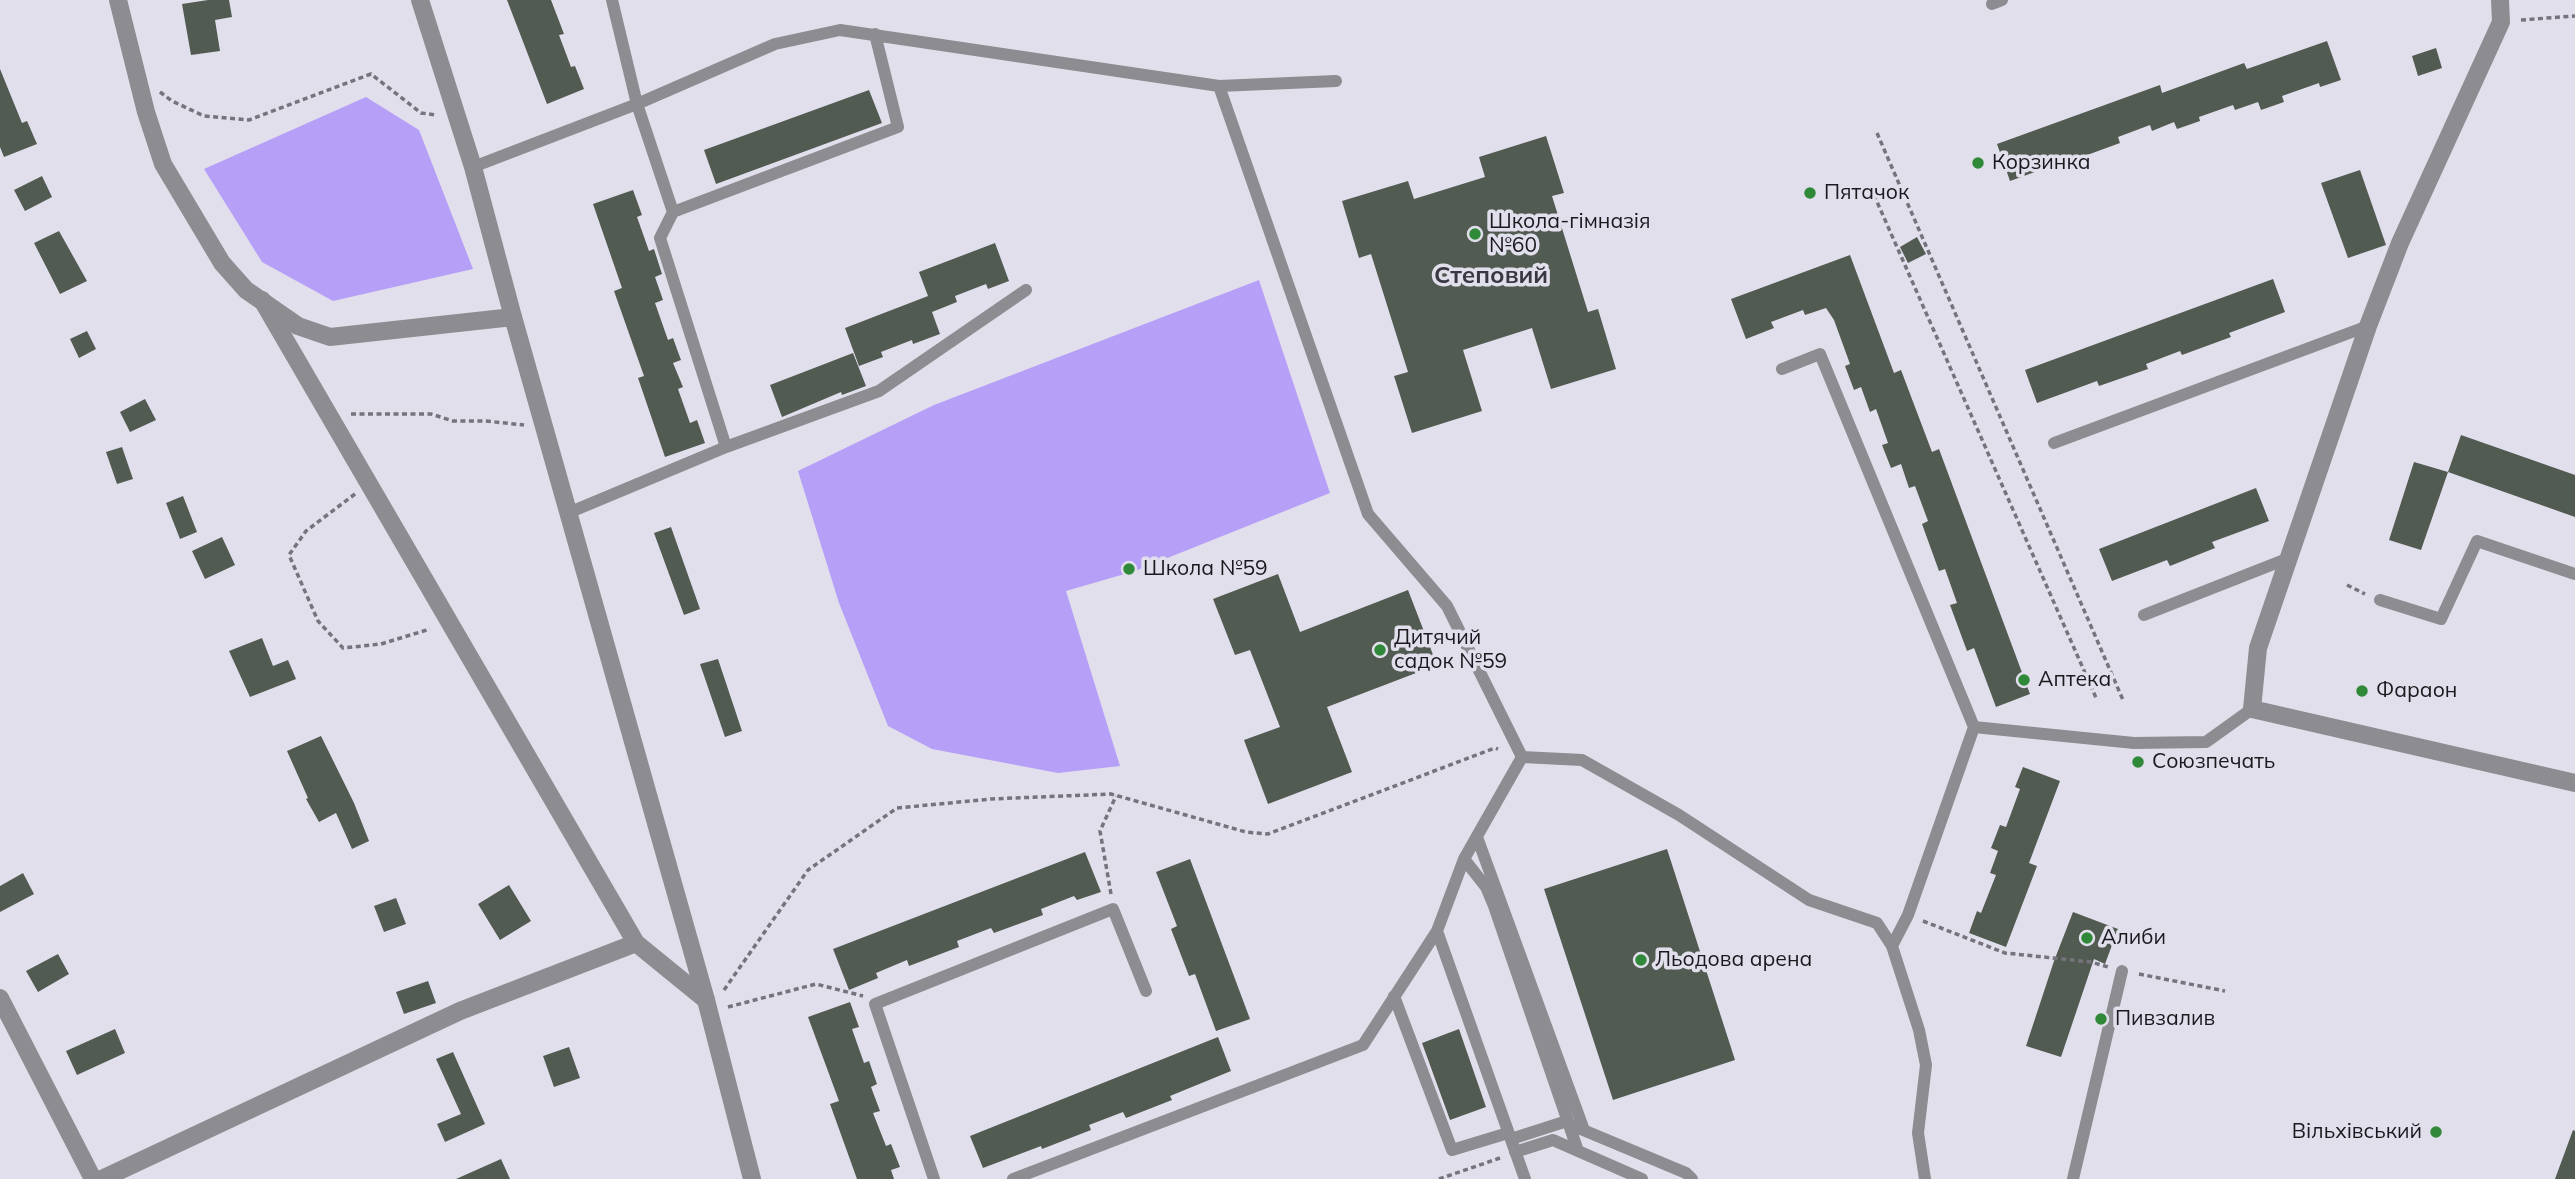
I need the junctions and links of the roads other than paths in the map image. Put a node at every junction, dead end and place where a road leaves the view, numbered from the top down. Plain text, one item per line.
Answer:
1 (118, 0) edge
2 (419, 0) edge
3 (612, 0) edge
4 (2500, 0) edge
5 (875, 34) junction
6 (1336, 81) dead end
7 (1219, 86) junction
8 (637, 104) junction
9 (473, 167) junction
10 (673, 212) junction
11 (1026, 290) dead end
12 (261, 298) junction
13 (513, 317) junction
14 (2368, 326) junction
15 (1782, 369) dead end
16 (2054, 443) dead end
17 (726, 447) junction
18 (568, 513) junction
19 (2289, 558) junction
20 (2575, 574) edge
21 (2380, 600) dead end
22 (2144, 615) dead end
23 (2252, 709) junction
24 (1974, 727) junction
25 (1522, 757) junction
26 (2575, 783) edge
27 (1477, 837) junction
28 (1464, 859) junction
29 (1437, 931) junction
30 (636, 943) junction
31 (1892, 946) junction
32 (2122, 971) road end
33 (1146, 990) dead end
34 (1394, 996) junction
35 (0, 998) edge
36 (707, 1006) junction
37 (1569, 1124) junction
38 (1584, 1130) junction
39 (1509, 1136) junction
40 (1578, 1151) junction
41 (1515, 1152) junction
42 (93, 1179) edge
43 (102, 1179) edge
44 (752, 1179) edge
45 (934, 1179) edge
46 (1013, 1179) edge
47 (1525, 1179) edge
48 (1642, 1179) edge
49 (1692, 1179) edge
50 (1924, 1179) edge
51 (2073, 1179) edge

1 - 12 street
2 - 9 street
3 - 8 lane
4 - 14 street
5 - 7 lane
5 - 8 lane
5 - 10 lane
6 - 7 lane
7 - 25 lane
8 - 9 lane
8 - 10 lane
9 - 13 street
10 - 17 lane
11 - 17 lane
12 - 13 street
12 - 30 street
13 - 18 street
14 - 16 lane
14 - 19 street
15 - 24 lane
17 - 18 lane
18 - 36 street
19 - 22 lane
19 - 23 street
20 - 21 lane
23 - 24 lane
23 - 26 street
24 - 31 lane
25 - 27 lane
25 - 31 lane
27 - 28 lane
27 - 38 lane
28 - 29 lane
28 - 37 lane
29 - 34 lane
29 - 39 lane
30 - 36 street
30 - 43 street
31 - 50 lane
32 - 51 lane
33 - 45 lane
34 - 39 lane
34 - 46 lane
35 - 42 street
36 - 44 street
37 - 38 lane
37 - 39 lane
37 - 40 lane
38 - 49 lane
39 - 41 lane
40 - 41 lane
40 - 48 lane
41 - 47 lane

